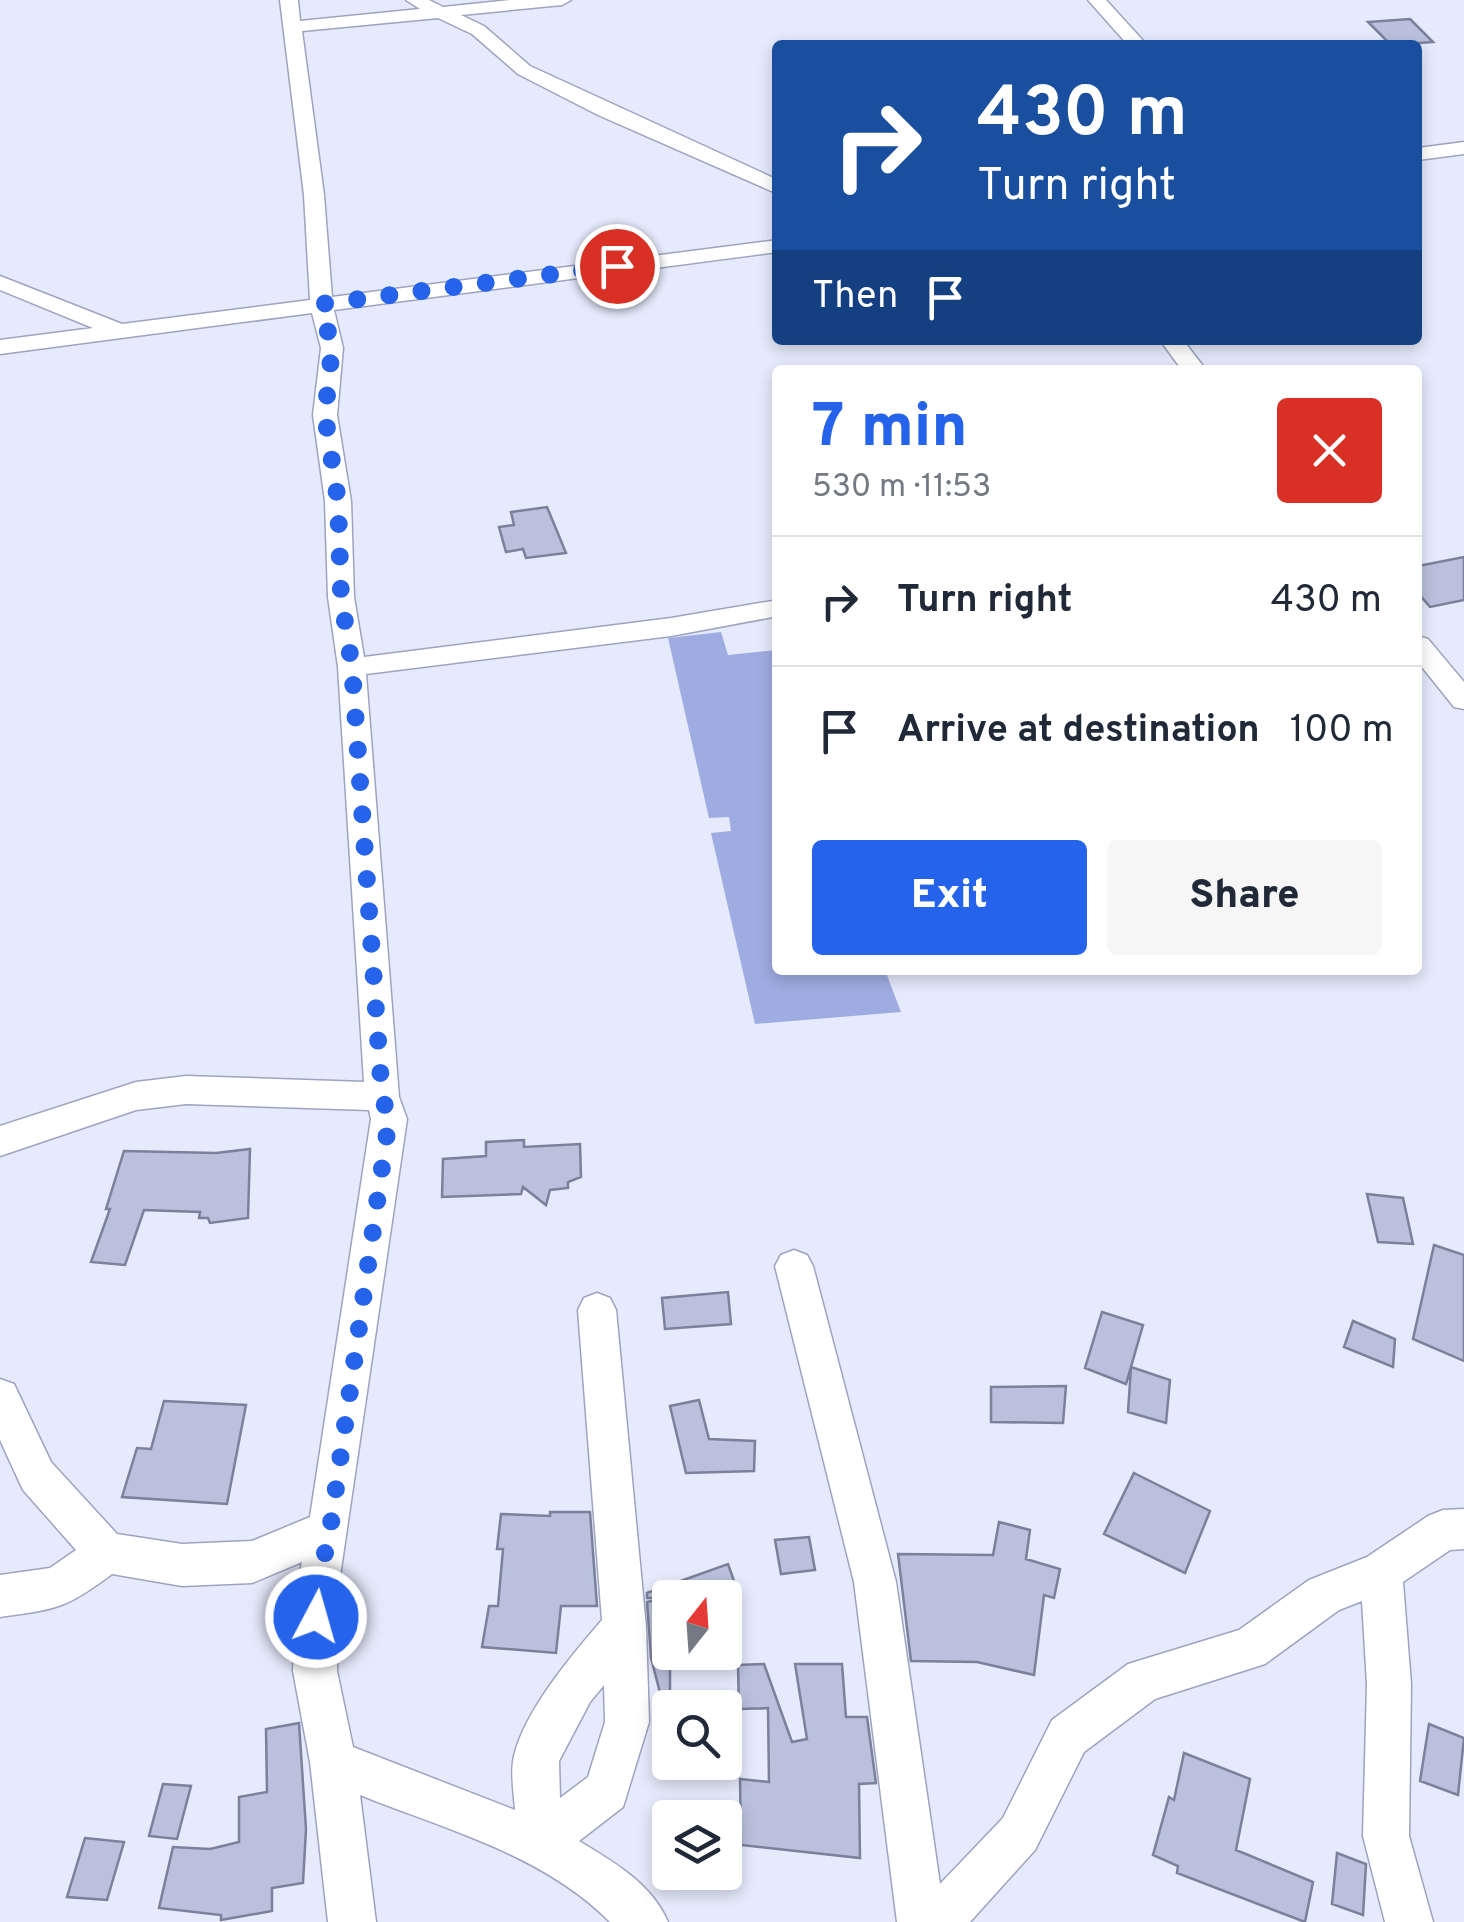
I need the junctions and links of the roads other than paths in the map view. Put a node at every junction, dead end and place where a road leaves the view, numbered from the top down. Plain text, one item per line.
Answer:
1 (289, 0) edge
2 (415, 0) edge
3 (562, 0) edge
4 (1097, 0) edge
5 (443, 11) junction
6 (291, 27) junction
7 (1133, 40) edge
8 (1464, 148) edge
9 (1422, 153) edge
10 (772, 185) edge
11 (772, 247) edge
12 (0, 282) edge
13 (321, 304) junction
14 (126, 333) junction
15 (1174, 345) edge
16 (0, 347) edge
17 (1190, 365) edge
18 (772, 609) edge
19 (1422, 650) edge
20 (352, 667) junction
21 (1464, 700) edge
22 (382, 1096) junction
23 (0, 1141) edge
24 (794, 1266) dead end
25 (596, 1310) dead end
26 (0, 1398) edge
27 (1464, 1528) edge
28 (330, 1530) junction
29 (106, 1553) junction
30 (1381, 1572) junction
31 (0, 1596) edge
32 (624, 1627) junction
33 (332, 1762) junction
34 (539, 1843) junction
35 (352, 1922) edge
36 (644, 1922) edge
37 (922, 1922) edge
38 (937, 1922) edge
39 (1409, 1922) edge

1 - 6 street
2 - 5 street
3 - 5 street
4 - 7 street
5 - 6 street
5 - 10 street
6 - 13 street
8 - 9 street
11 - 13 street
12 - 14 street
13 - 14 street
13 - 20 street
14 - 16 street
15 - 17 street
18 - 20 street
19 - 21 street
20 - 22 street
22 - 23 street
22 - 28 street
24 - 37 street
25 - 32 street
26 - 29 street
27 - 30 street
28 - 29 street
28 - 33 street
29 - 31 street
30 - 38 street
30 - 39 street
32 - 34 street
32 - 34 street
33 - 34 street
33 - 35 street
34 - 36 street

